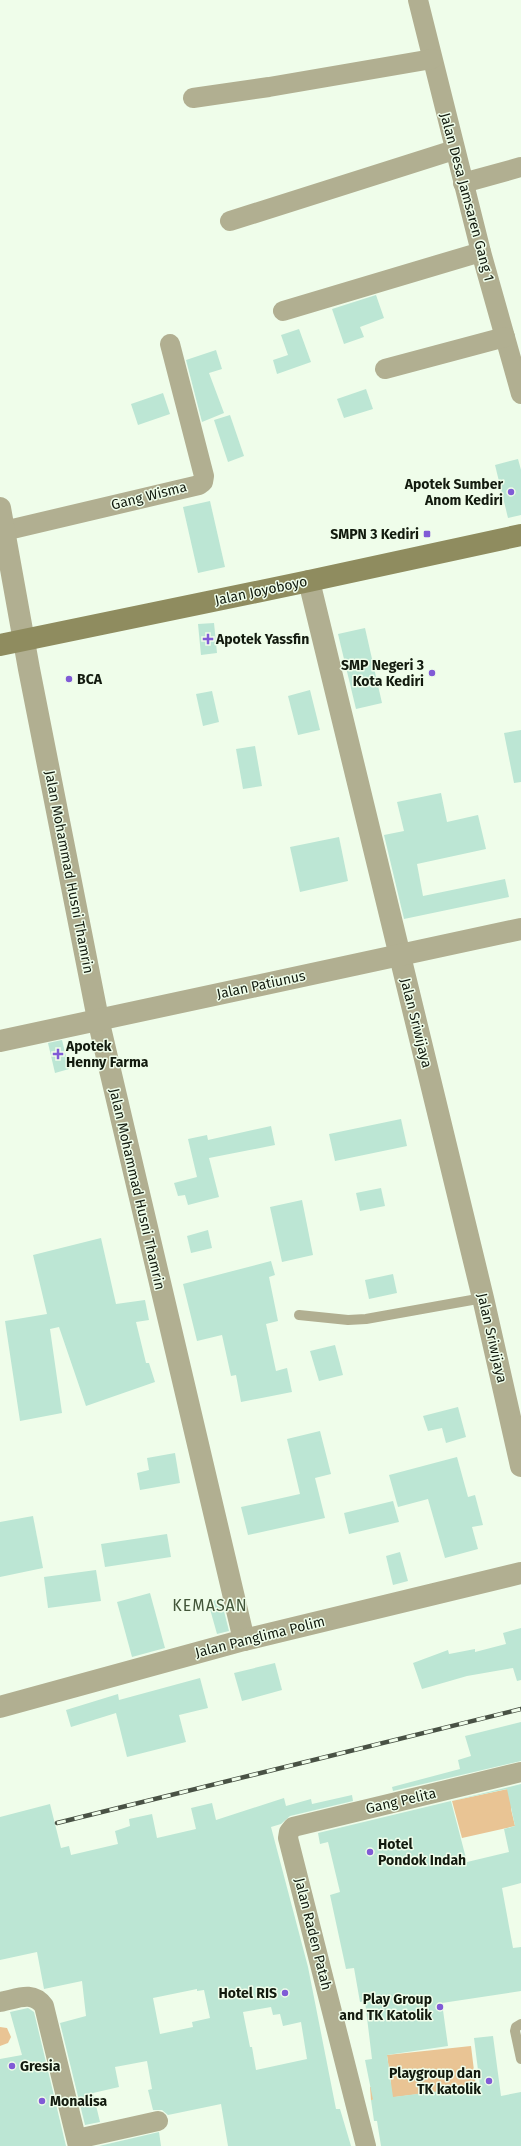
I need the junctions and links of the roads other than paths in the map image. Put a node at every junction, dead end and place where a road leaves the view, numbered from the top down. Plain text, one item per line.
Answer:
1 (418, 0) edge
2 (432, 59) junction
3 (193, 98) dead end
4 (454, 150) junction
5 (521, 167) edge
6 (463, 183) junction
7 (230, 221) dead end
8 (481, 252) junction
9 (283, 311) dead end
10 (505, 337) junction
11 (170, 344) dead end
12 (385, 369) dead end
13 (521, 394) edge
14 (0, 508) edge
15 (4, 531) junction
16 (521, 535) edge
17 (309, 582) junction
18 (24, 640) junction
19 (0, 645) edge
20 (521, 928) edge
21 (399, 955) junction
22 (98, 1019) junction
23 (0, 1040) edge
24 (483, 1298) junction
25 (300, 1315) dead end
26 (521, 1466) edge
27 (521, 1573) edge
28 (244, 1640) junction
29 (0, 1707) edge
30 (521, 1772) edge
31 (288, 1838) joint
32 (0, 2002) edge
33 (521, 2024) edge
34 (521, 2058) edge
35 (158, 2121) dead end
36 (78, 2142) edge
37 (366, 2146) edge

1 - 2 street, Jalan Desa Jamsaren Gang 1
2 - 3 street
2 - 4 street, Jalan Desa Jamsaren Gang 1
4 - 6 street, Jalan Desa Jamsaren Gang 1
4 - 7 street
5 - 6 street
6 - 8 street, Jalan Desa Jamsaren Gang 1
8 - 9 street
8 - 10 street, Jalan Desa Jamsaren Gang 1
10 - 12 street
10 - 13 street, Jalan Desa Jamsaren Gang 1
11 - 15 street, Gang Wisma
14 - 15 street, Jalan Mohammad Husni Thamrin
15 - 18 street, Jalan Mohammad Husni Thamrin
16 - 17 main road, Jalan Joyoboyo
17 - 18 main road, Jalan Joyoboyo
17 - 21 street, Jalan Sriwijaya
18 - 19 main road, Jalan Joyoboyo
18 - 22 street, Jalan Mohammad Husni Thamrin
20 - 21 street, Jalan Patiunus
21 - 22 street, Jalan Patiunus
21 - 24 street, Jalan Sriwijaya
22 - 23 street, Jalan Patiunus
22 - 28 street, Jalan Mohammad Husni Thamrin
24 - 25 lane
24 - 26 street, Jalan Sriwijaya
27 - 28 street, Jalan Panglima Polim
28 - 29 street, Jalan Panglima Polim
30 - 31 street, Gang Pelita
31 - 37 street, Jalan Raden Patah
32 - 36 street
33 - 34 lane
35 - 36 street

